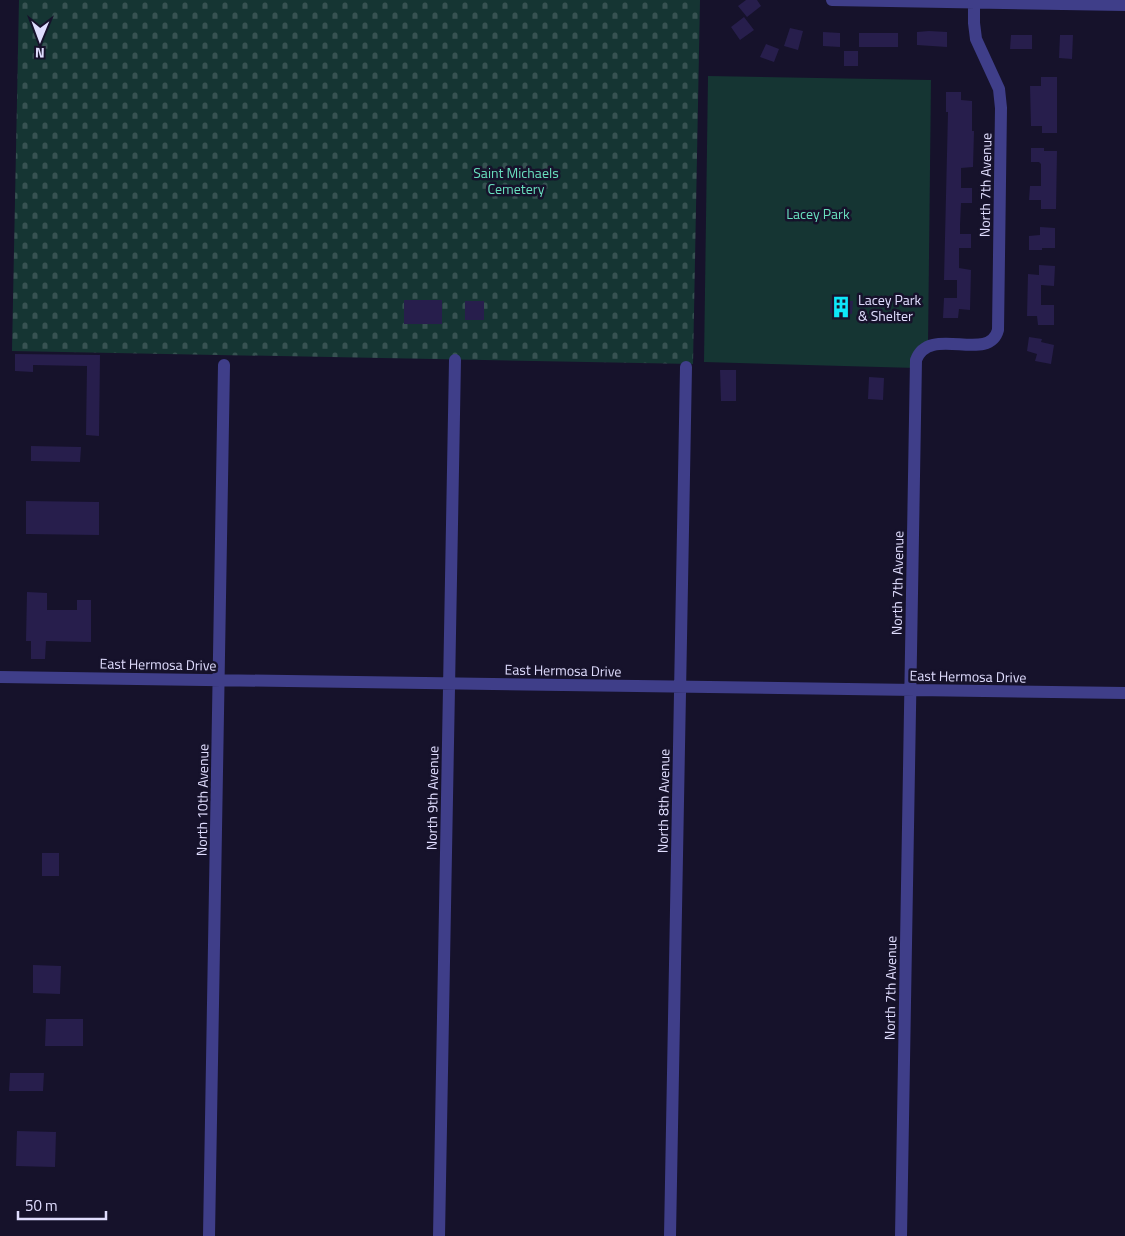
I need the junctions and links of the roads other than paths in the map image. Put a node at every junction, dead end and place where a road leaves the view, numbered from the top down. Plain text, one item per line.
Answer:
1 (832, 0) edge
2 (974, 1) edge
3 (1125, 5) edge
4 (456, 360) dead end
5 (224, 365) dead end
6 (686, 367) dead end
7 (0, 677) edge
8 (219, 680) junction
9 (450, 684) junction
10 (680, 687) junction
11 (910, 690) junction
12 (1125, 693) edge
13 (209, 1236) edge
14 (439, 1236) edge
15 (670, 1236) edge
16 (901, 1236) edge

1 - 2 street
2 - 3 street
2 - 11 street, North 7th Avenue
4 - 9 street, North 9th Avenue
5 - 8 street, North 10th Avenue
6 - 10 street, North 8th Avenue
7 - 8 street, East Hermosa Drive
8 - 9 street, East Hermosa Drive
8 - 13 street, North 10th Avenue
9 - 10 street, East Hermosa Drive
9 - 14 street, North 9th Avenue
10 - 11 street, East Hermosa Drive
10 - 15 street, North 8th Avenue
11 - 12 street, East Hermosa Drive
11 - 16 street, North 7th Avenue

